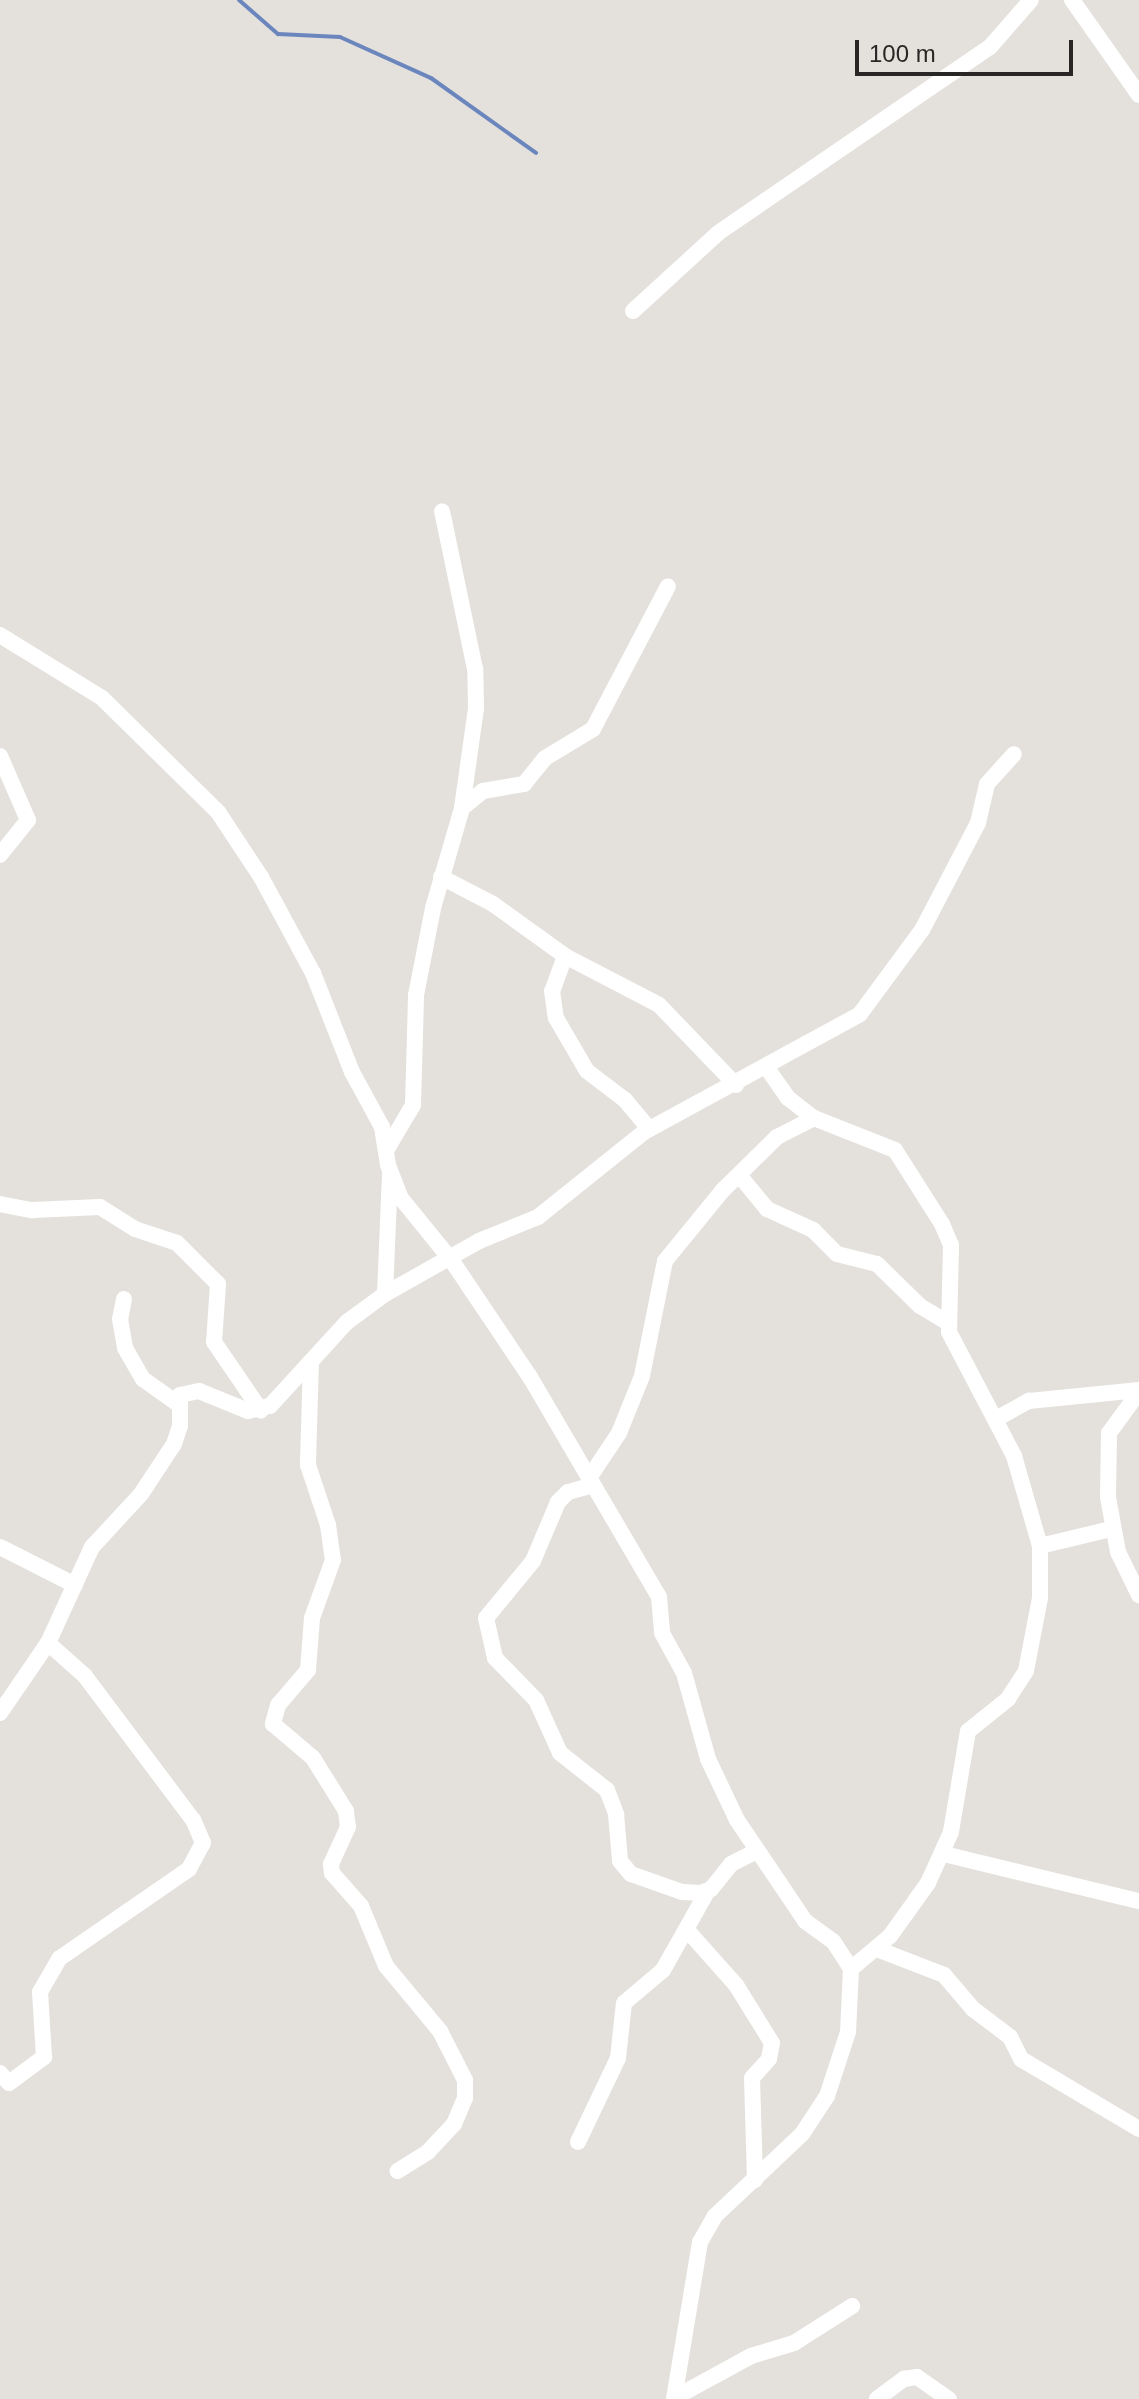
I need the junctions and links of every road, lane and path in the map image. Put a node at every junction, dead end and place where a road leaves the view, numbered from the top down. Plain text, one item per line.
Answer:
1 (1031, 0) edge
2 (1072, 0) edge
3 (1139, 95) edge
4 (633, 311) dead end
5 (442, 511) dead end
6 (668, 586) dead end
7 (0, 635) edge
8 (1014, 754) dead end
9 (0, 756) edge
10 (462, 808) junction
11 (0, 855) edge
12 (441, 877) junction
13 (565, 956) junction
14 (767, 1068) junction
15 (736, 1085) junction
16 (814, 1118) junction
17 (649, 1129) junction
18 (387, 1149) junction
19 (390, 1173) junction
20 (739, 1175) junction
21 (0, 1204) edge
22 (452, 1261) junction
23 (385, 1294) junction
24 (124, 1299) dead end
25 (948, 1323) junction
26 (311, 1361) junction
27 (1139, 1391) edge
28 (178, 1404) junction
29 (261, 1411) junction
30 (996, 1419) junction
31 (591, 1482) junction
32 (1111, 1529) junction
33 (1040, 1546) junction
34 (2, 1554) edge
35 (75, 1585) junction
36 (1139, 1595) edge
37 (48, 1643) junction
38 (0, 1713) edge
39 (757, 1851) junction
40 (944, 1854) junction
41 (707, 1892) junction
42 (1139, 1901) edge
43 (687, 1930) junction
44 (877, 1949) junction
45 (851, 1969) junction
46 (0, 2073) edge
47 (1139, 2129) edge
48 (578, 2142) dead end
49 (397, 2171) dead end
50 (755, 2180) junction
51 (852, 2306) dead end
52 (674, 2399) edge
53 (877, 2399) edge
54 (949, 2399) edge

1 - 4 street
2 - 3 street
5 - 10 street
6 - 10 street
7 - 18 street
8 - 14 street
9 - 11 street
10 - 12 street
12 - 13 street
12 - 18 street
13 - 15 street
13 - 17 street
14 - 15 street
14 - 16 street
15 - 17 street
16 - 20 street
16 - 25 street
17 - 22 street
18 - 19 street
19 - 22 street
19 - 23 street
20 - 25 street
20 - 31 street
21 - 29 street
22 - 23 street
22 - 31 street
23 - 26 street
24 - 28 street
25 - 30 street
26 - 29 street
26 - 49 street
27 - 30 street
27 - 32 street
28 - 29 street
28 - 35 street
30 - 33 street
31 - 39 street
31 - 41 street
32 - 33 street
32 - 36 street
33 - 40 street
34 - 35 street
35 - 37 street
37 - 38 street
37 - 46 street
39 - 41 street
39 - 45 street
40 - 42 street
40 - 44 street
41 - 43 street
43 - 48 street
43 - 50 street
44 - 45 street
44 - 47 street
45 - 50 street
50 - 52 street
51 - 52 street
53 - 54 street

